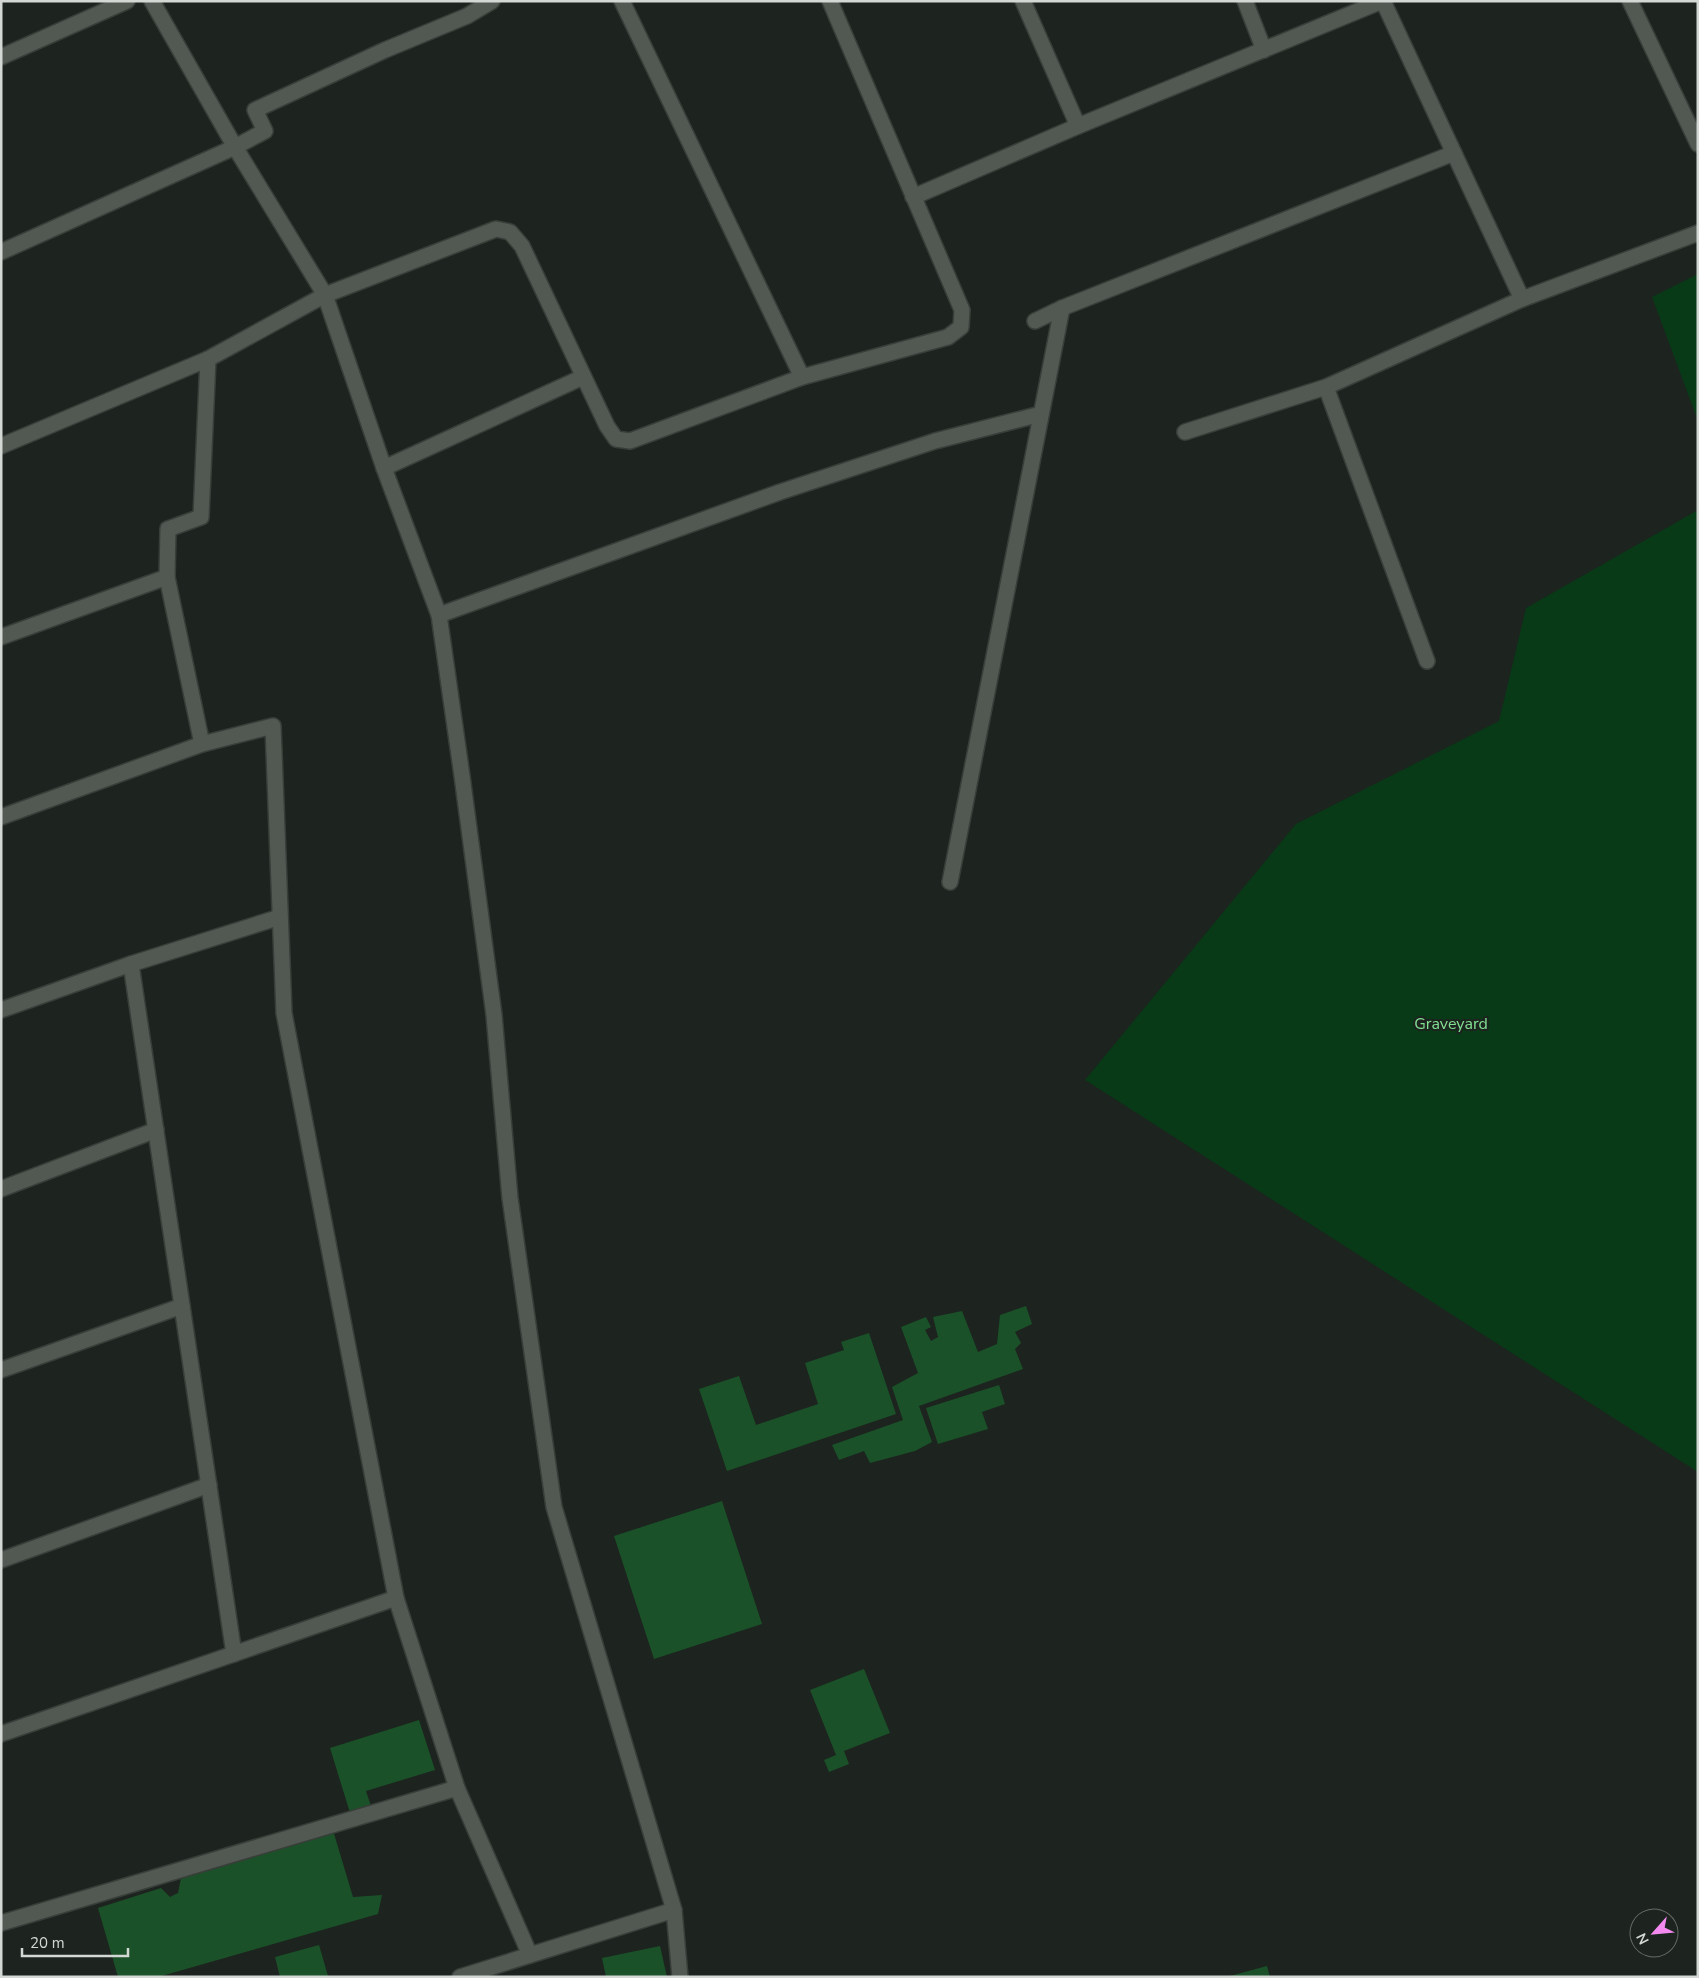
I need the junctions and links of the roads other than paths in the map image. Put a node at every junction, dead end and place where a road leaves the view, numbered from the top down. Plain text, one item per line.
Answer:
1 (127, 1) edge
2 (152, 1) edge
3 (492, 1) edge
4 (622, 1) edge
5 (830, 1) edge
6 (1024, 1) edge
7 (1245, 1) edge
8 (1382, 1) edge
9 (1630, 1) edge
10 (1264, 50) junction
11 (1, 57) edge
12 (1078, 126) junction
13 (1698, 144) edge
14 (235, 147) junction
15 (1454, 153) junction
16 (913, 197) junction
17 (1698, 233) edge
18 (1, 252) edge
19 (325, 295) junction
20 (1522, 299) junction
21 (1062, 308) junction
22 (1035, 321) dead end
23 (208, 359) junction
24 (584, 377) junction
25 (802, 377) junction
26 (1326, 387) junction
27 (1041, 414) junction
28 (1185, 432) dead end
29 (1, 446) edge
30 (384, 468) junction
31 (167, 577) junction
32 (438, 615) junction
33 (1, 637) edge
34 (1427, 661) dead end
35 (202, 744) junction
36 (1, 817) edge
37 (950, 882) dead end
38 (280, 917) junction
39 (131, 964) junction
40 (1, 1010) edge
41 (156, 1130) junction
42 (1, 1189) edge
43 (182, 1306) junction
44 (1, 1370) edge
45 (209, 1485) junction
46 (1, 1560) edge
47 (396, 1598) junction
48 (234, 1654) junction
49 (1, 1734) edge
50 (457, 1788) junction
51 (674, 1910) junction
52 (1, 1923) edge
53 (530, 1955) junction
54 (460, 1977) edge
55 (680, 1977) edge

1 - 11 street
2 - 14 street
3 - 14 street
4 - 25 street
5 - 16 street
6 - 12 street
7 - 10 street
8 - 10 street
8 - 15 street
9 - 13 street
10 - 12 street
12 - 16 street
14 - 18 street
14 - 19 street
15 - 20 street
15 - 21 street
16 - 25 street
17 - 20 street
19 - 23 street
19 - 24 street
19 - 30 street
20 - 26 street
21 - 22 street
21 - 27 street
23 - 29 street
23 - 31 street
24 - 25 street
24 - 30 street
26 - 28 street
26 - 34 street
27 - 32 street
27 - 37 street
30 - 32 street
31 - 33 street
31 - 35 street
32 - 51 street
35 - 36 street
35 - 38 street
38 - 39 street
38 - 47 street
39 - 40 street
39 - 41 street
41 - 42 street
41 - 43 street
43 - 44 street
43 - 45 street
45 - 46 street
45 - 48 street
47 - 48 street
47 - 50 street
48 - 49 street
50 - 52 street
50 - 53 street
51 - 53 street
51 - 55 street
53 - 54 street

